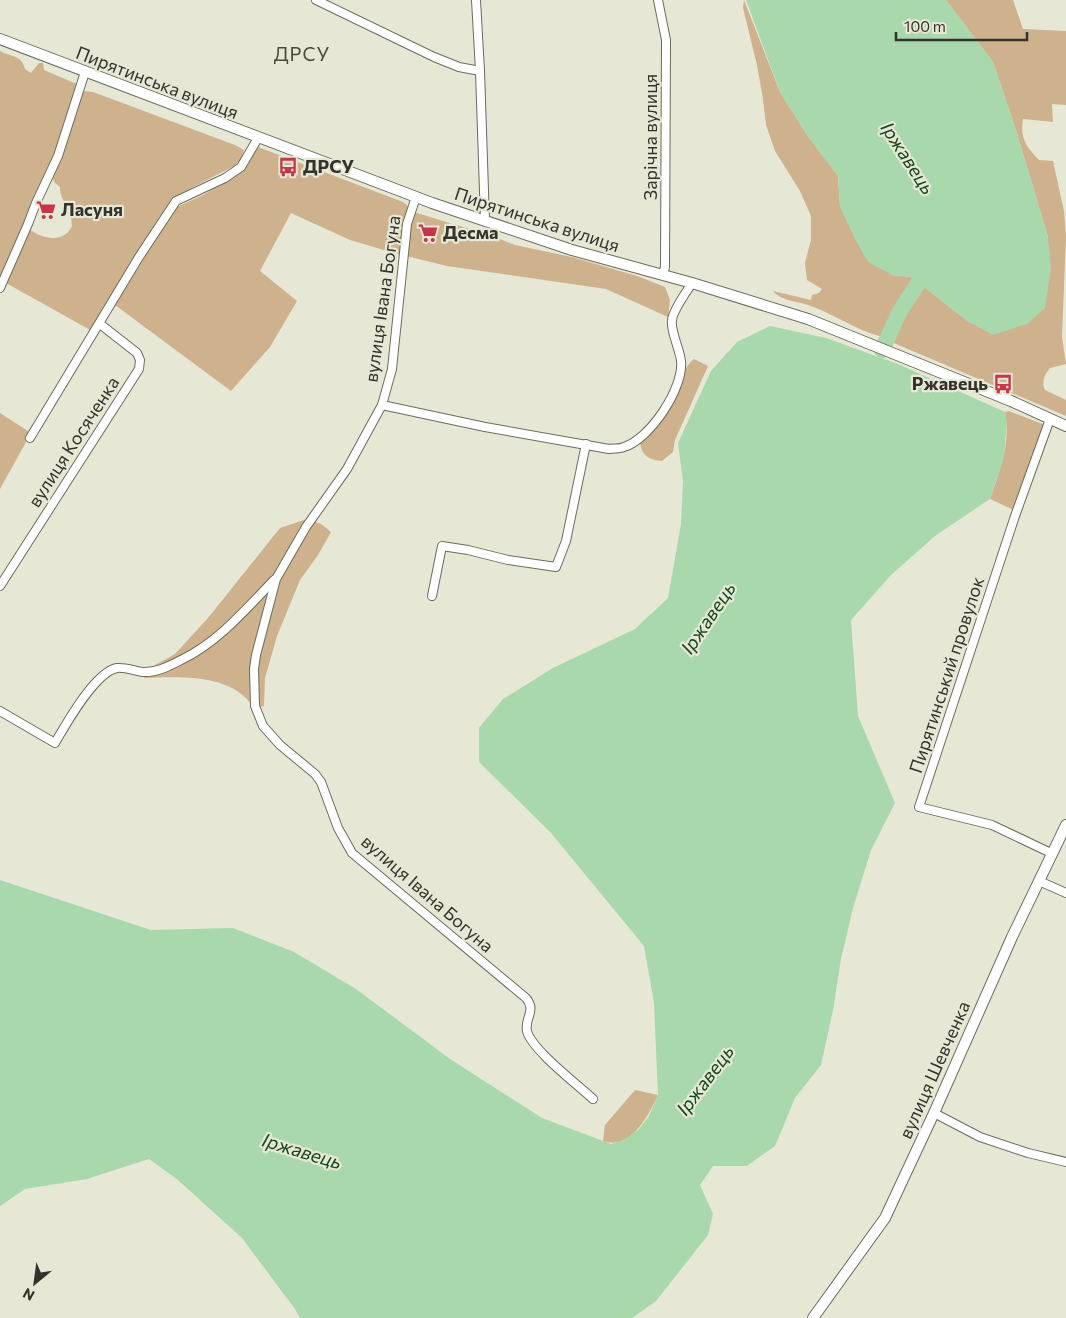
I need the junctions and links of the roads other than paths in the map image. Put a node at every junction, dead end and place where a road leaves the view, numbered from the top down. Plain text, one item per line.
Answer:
1 (316, 0) edge
2 (476, 0) edge
3 (658, 0) edge
4 (0, 40) edge
5 (480, 71) junction
6 (84, 72) junction
7 (258, 138) junction
8 (416, 197) junction
9 (485, 221) junction
10 (663, 275) junction
11 (692, 283) junction
12 (0, 288) edge
13 (100, 324) junction
14 (382, 405) junction
15 (1050, 419) junction
16 (1066, 426) edge
17 (30, 438) dead end
18 (586, 444) junction
19 (276, 579) junction
20 (0, 586) edge
21 (432, 596) dead end
22 (0, 711) edge
23 (1066, 825) edge
24 (1051, 854) junction
25 (1039, 881) junction
26 (1066, 893) edge
27 (593, 1099) dead end
28 (934, 1113) junction
29 (1066, 1162) edge
30 (813, 1318) edge

1 - 5 street
2 - 5 street
3 - 10 street, Зарічна вулиця
4 - 6 main road, Пирятинська вулиця
5 - 9 street
6 - 7 main road, Пирятинська вулиця
6 - 12 street
7 - 8 main road, Пирятинська вулиця
7 - 13 street
8 - 9 main road, Пирятинська вулиця
8 - 14 street, вулиця Івана Богуна
9 - 10 main road, Пирятинська вулиця
10 - 11 main road, Пирятинська вулиця
11 - 15 main road, Пирятинська вулиця
11 - 18 street, вулиця Івана Богуна
13 - 17 street
13 - 20 street, вулиця Косяченка
14 - 18 street, вулиця Івана Богуна
14 - 19 street, вулиця Івана Богуна
15 - 16 main road, Пирятинська вулиця
15 - 24 street, Пирятинський провулок
18 - 21 street
19 - 22 street, вулиця Івана Богуна
19 - 27 street, вулиця Івана Богуна
23 - 24 main road, вулиця Шевченка
24 - 25 main road, вулиця Шевченка
25 - 26 street
25 - 28 main road, вулиця Шевченка
28 - 29 street
28 - 30 main road, вулиця Шевченка

